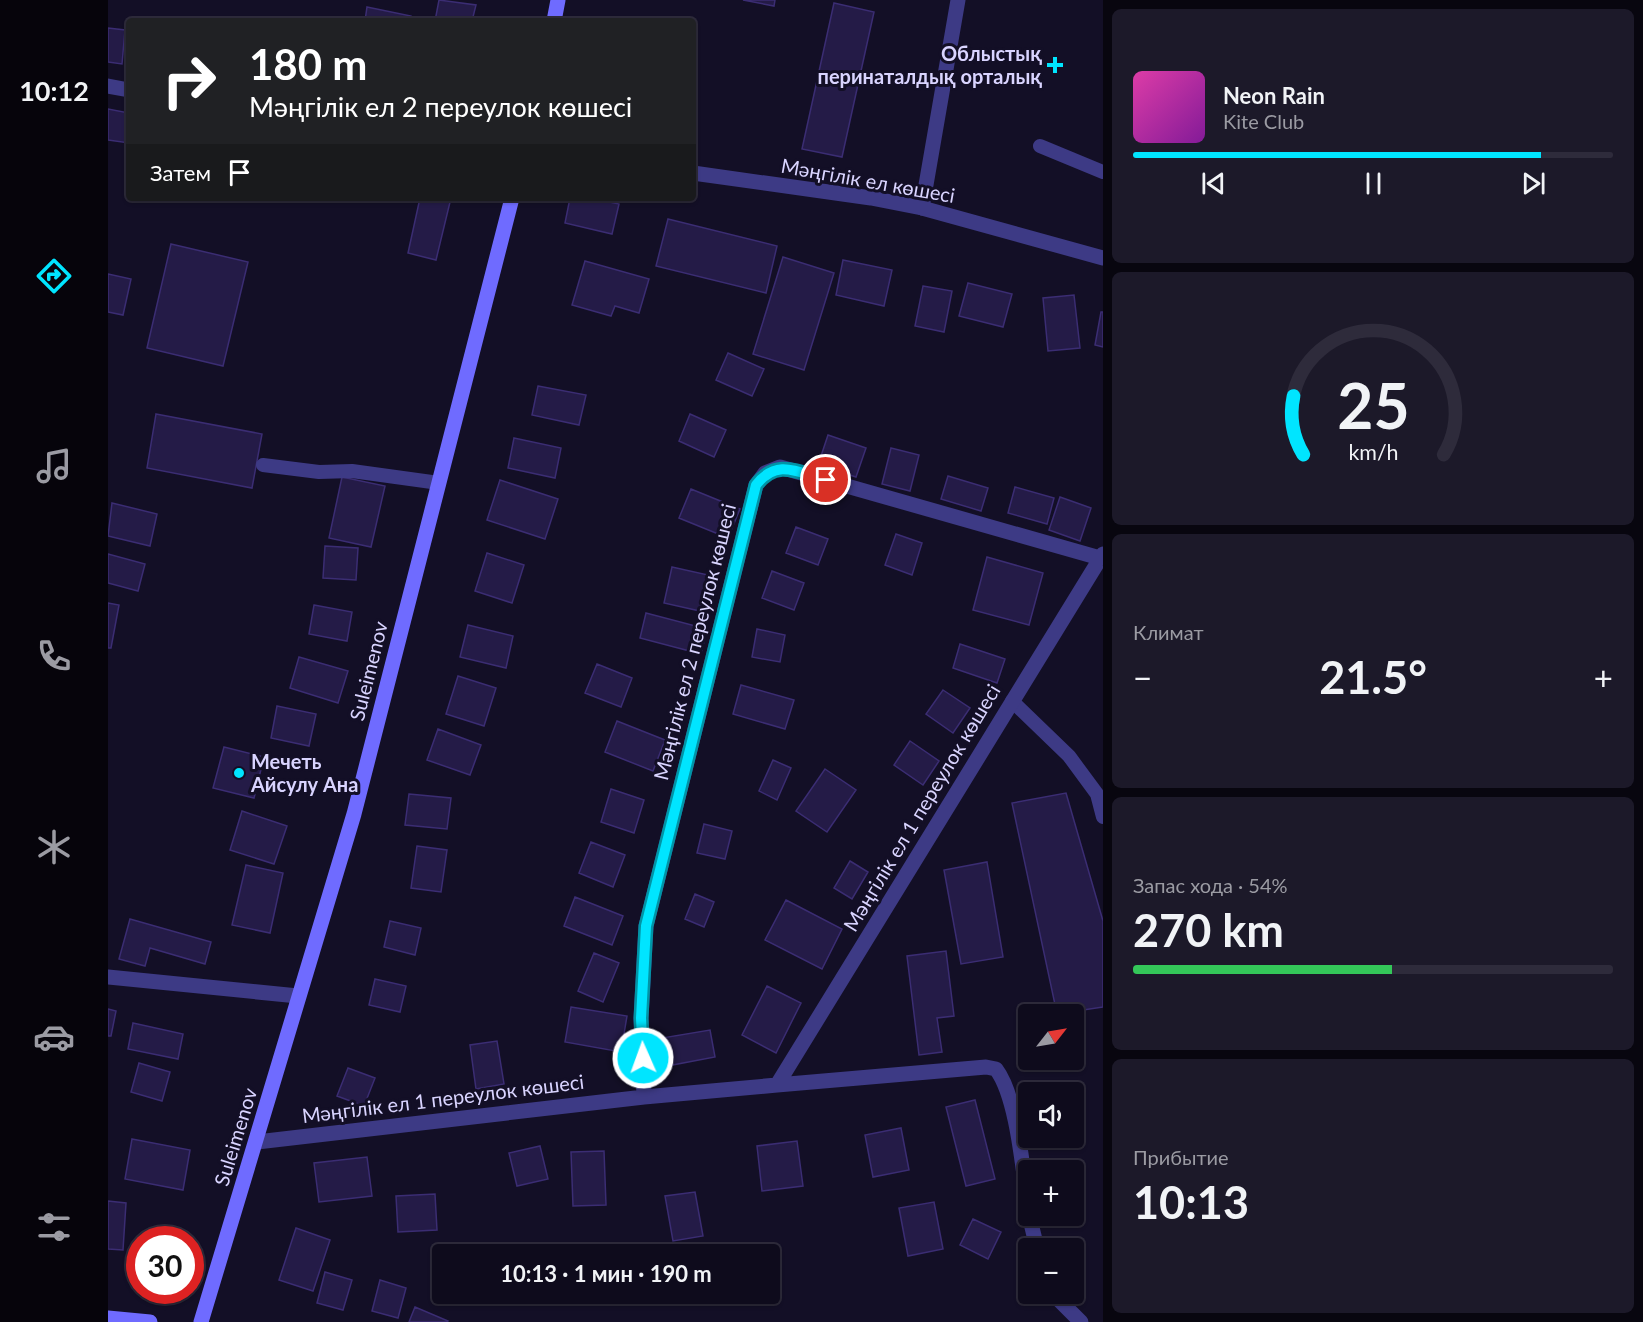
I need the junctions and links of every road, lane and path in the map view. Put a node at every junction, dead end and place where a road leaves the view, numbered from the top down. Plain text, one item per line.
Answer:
1 (558, 0) edge
2 (958, 0) edge
3 (555, 18) edge
4 (108, 86) edge
5 (126, 89) edge
6 (1040, 146) dead end
7 (1103, 172) edge
8 (696, 173) edge
9 (511, 201) edge
10 (922, 208) junction
11 (1103, 258) edge
12 (263, 465) dead end
13 (439, 483) junction
14 (1102, 556) edge
15 (1012, 701) junction
16 (1100, 794) edge
17 (1103, 817) edge
18 (108, 978) edge
19 (298, 996) junction
20 (777, 1085) junction
21 (644, 1096) junction
22 (258, 1142) junction
23 (1021, 1160) edge
24 (1063, 1304) edge
25 (108, 1318) edge
26 (150, 1322) edge
27 (201, 1322) edge
28 (1081, 1322) edge

1 - 3 main road
2 - 10 street
4 - 5 street
6 - 7 lane
8 - 10 street, Мәңгілік ел көшесі
9 - 13 main road, Suleimenov
10 - 11 street, Мәңгілік ел көшесі
12 - 13 lane
13 - 19 main road, Suleimenov
14 - 15 street, Мәңгілік ел 1 переулок көшесі
14 - 21 street, Мәңгілік ел 2 переулок көшесі
15 - 16 lane
15 - 20 street, Мәңгілік ел 1 переулок көшесі
16 - 17 lane
18 - 19 street
19 - 22 main road, Suleimenov
20 - 21 street, Мәңгілік ел 1 переулок көшесі
20 - 23 street, Мәңгілік ел 1 переулок көшесі
21 - 22 street, Мәңгілік ел 1 переулок көшесі
22 - 27 main road, Suleimenov
24 - 28 street
25 - 26 main road

